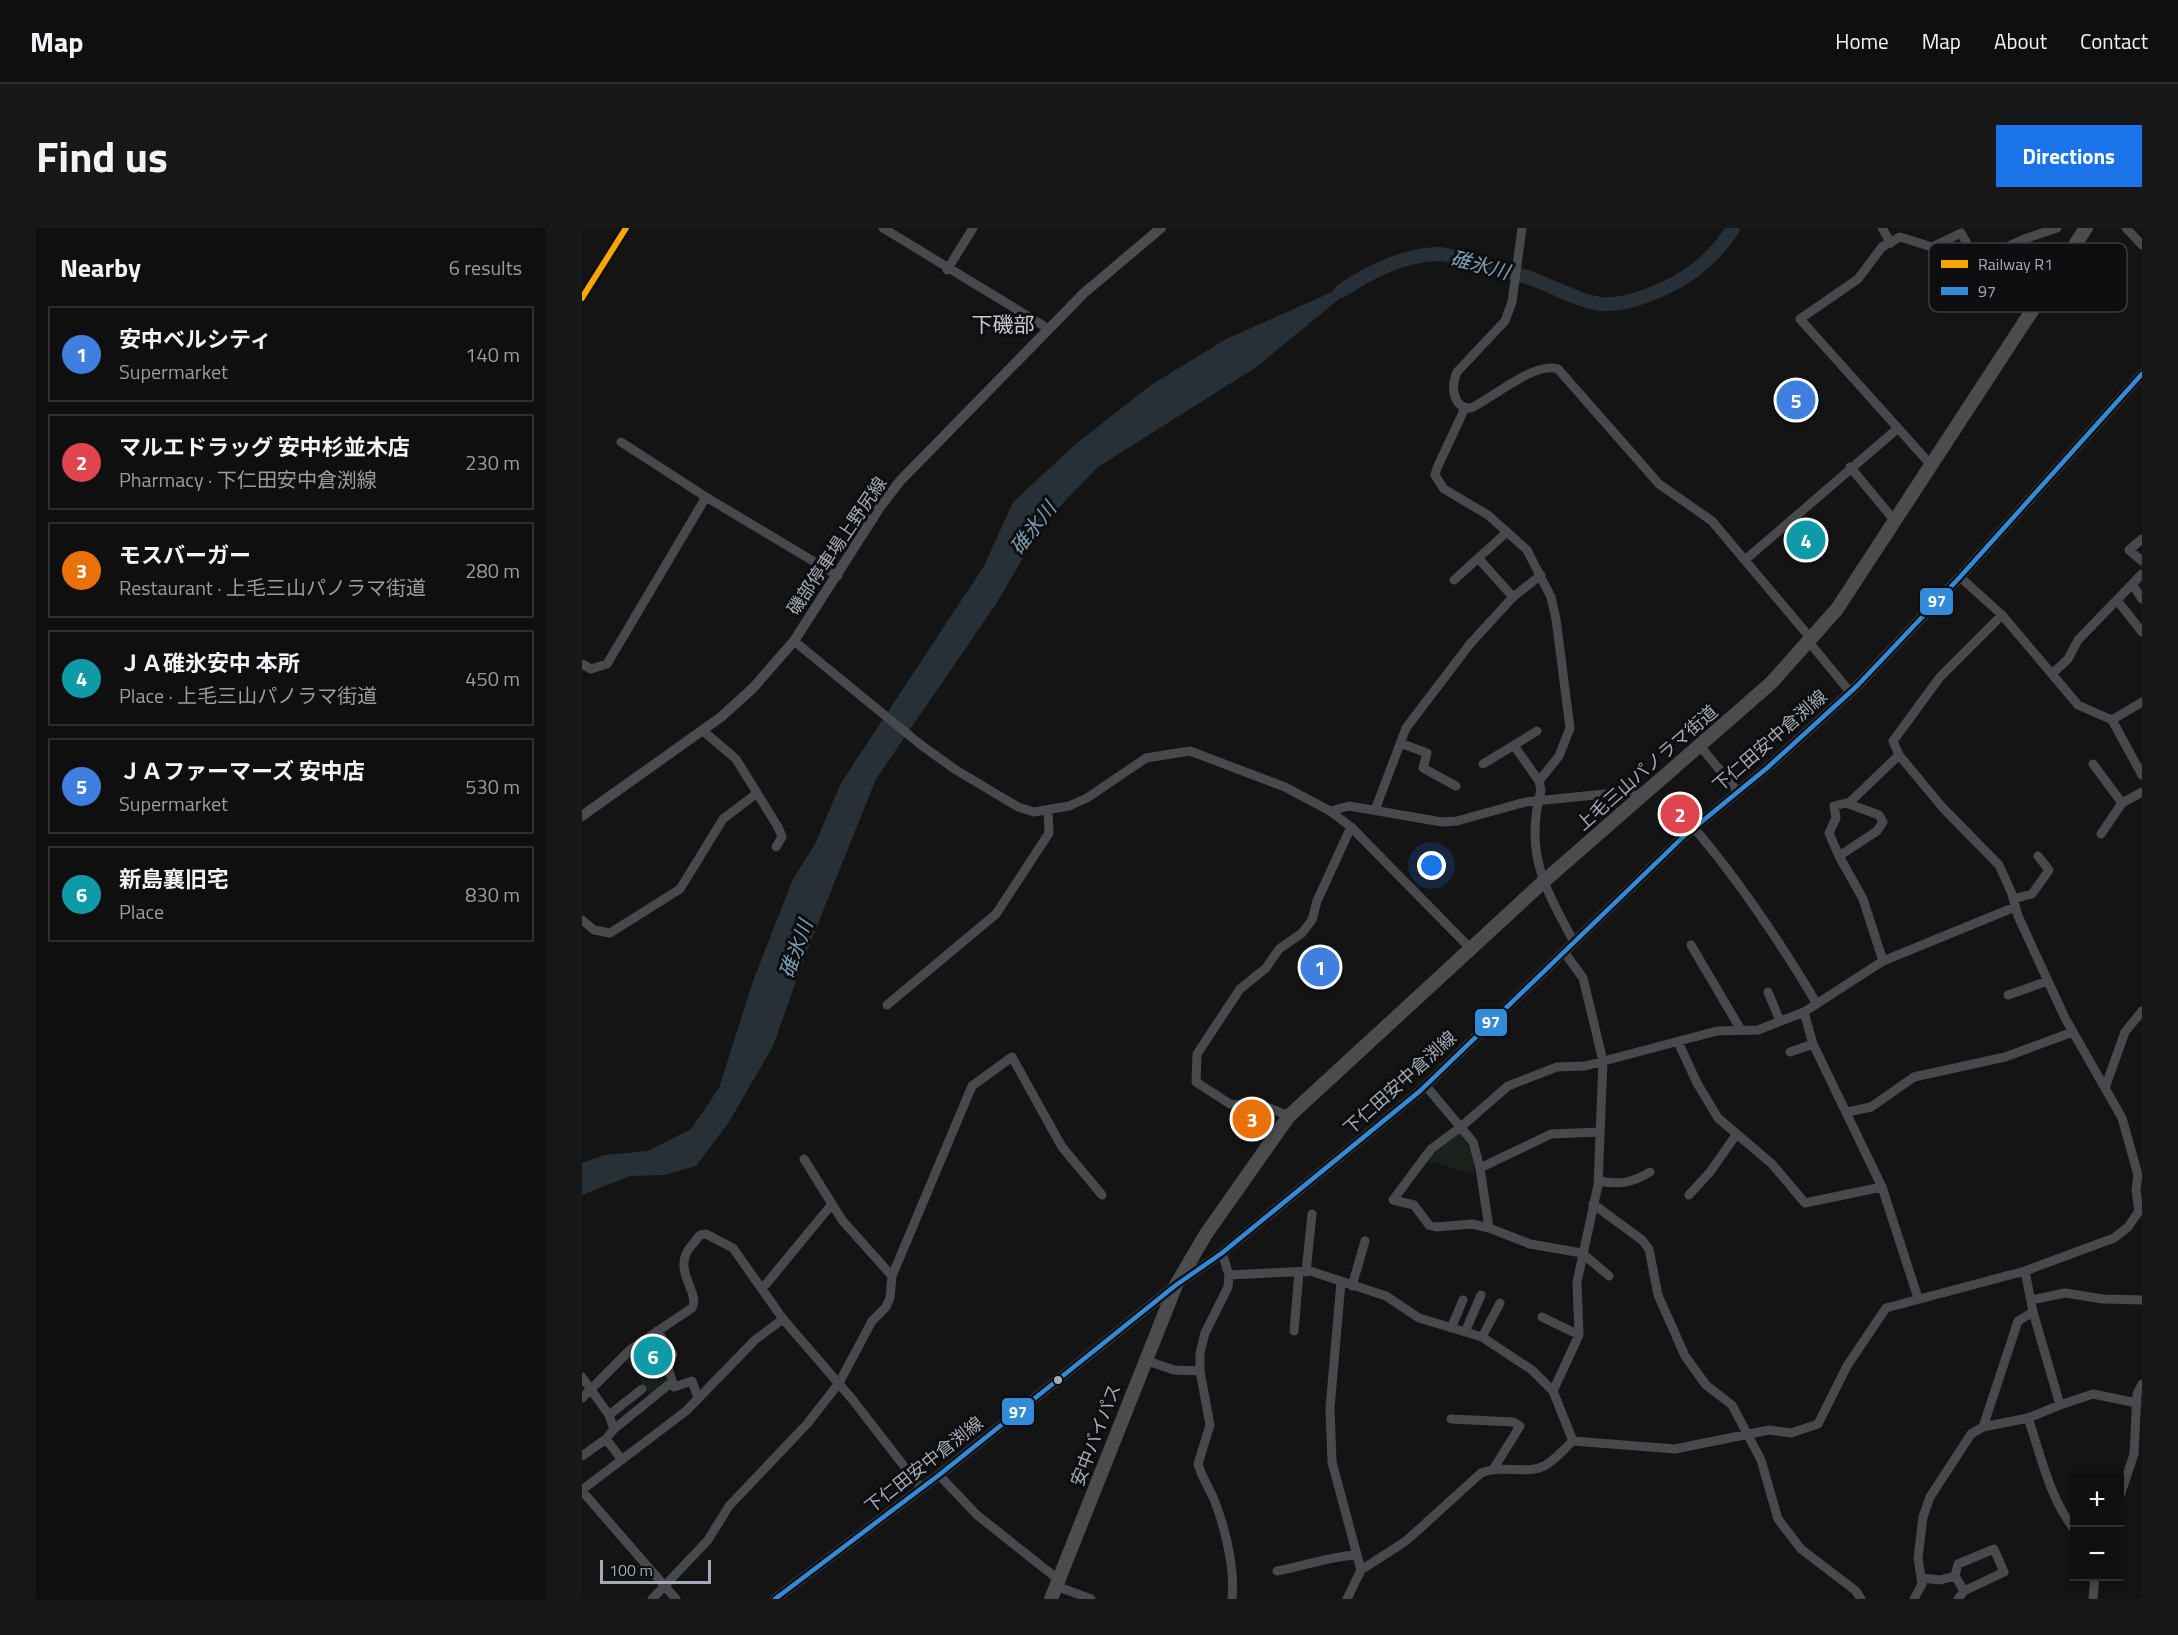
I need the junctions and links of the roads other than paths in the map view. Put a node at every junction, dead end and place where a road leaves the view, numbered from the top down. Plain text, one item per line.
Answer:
1 (883, 228) edge
2 (973, 228) edge
3 (1161, 228) edge
4 (1522, 228) edge
5 (1882, 228) edge
6 (2057, 228) edge
7 (2086, 228) edge
8 (2126, 228) edge
9 (1890, 243) junction
10 (1940, 243) edge
11 (1967, 243) edge
12 (2015, 243) edge
13 (2076, 243) edge
14 (2142, 245) edge
15 (1929, 246) edge
16 (947, 270) junction
17 (2031, 312) edge
18 (1049, 329) junction
19 (2142, 374) edge
20 (1465, 408) junction
21 (1897, 429) junction
22 (621, 442) dead end
23 (1931, 465) junction
24 (1850, 467) junction
25 (706, 497) junction
26 (1895, 521) junction
27 (1507, 532) junction
28 (2142, 539) edge
29 (1478, 558) junction
30 (1745, 560) junction
31 (2142, 561) edge
32 (2142, 574) edge
33 (1541, 575) junction
34 (838, 576) junction
35 (1960, 578) junction
36 (1454, 580) dead end
37 (2132, 584) junction
38 (1513, 597) junction
39 (2142, 598) edge
40 (2117, 600) junction
41 (2002, 615) junction
42 (2142, 632) edge
43 (794, 641) junction
44 (1809, 642) junction
45 (582, 664) edge
46 (2052, 674) junction
47 (1851, 692) junction
48 (2142, 702) edge
49 (2112, 720) junction
50 (702, 730) junction
51 (1538, 731) dead end
52 (1400, 743) junction
53 (1700, 746) junction
54 (1515, 747) junction
55 (1899, 755) junction
56 (1484, 764) dead end
57 (2093, 764) dead end
58 (2142, 775) edge
59 (1539, 781) junction
60 (1456, 786) dead end
61 (1648, 792) junction
62 (1738, 792) junction
63 (2142, 792) edge
64 (756, 794) junction
65 (1538, 801) junction
66 (1846, 803) junction
67 (2122, 803) junction
68 (1375, 810) junction
69 (1048, 811) junction
70 (1330, 811) junction
71 (582, 816) edge
72 (1351, 827) junction
73 (1694, 828) junction
74 (2101, 834) dead end
75 (777, 847) dead end
76 (1839, 856) junction
77 (2038, 856) dead end
78 (1543, 882) junction
79 (2014, 903) junction
80 (582, 920) edge
81 (1574, 942) junction
82 (1691, 945) dead end
83 (1470, 948) junction
84 (1564, 952) junction
85 (1883, 961) junction
86 (2048, 981) junction
87 (1768, 992) dead end
88 (2008, 995) dead end
89 (1817, 1004) junction
90 (887, 1005) dead end
91 (2142, 1011) edge
92 (1804, 1012) junction
93 (1780, 1021) junction
94 (1741, 1030) junction
95 (2073, 1032) junction
96 (1678, 1042) junction
97 (1814, 1044) junction
98 (1790, 1052) dead end
99 (1603, 1060) junction
100 (1426, 1086) junction
101 (2104, 1088) junction
102 (1847, 1112) junction
103 (1289, 1116) junction
104 (1462, 1126) junction
105 (1600, 1132) junction
106 (1736, 1135) junction
107 (804, 1159) dead end
108 (1480, 1168) junction
109 (1650, 1172) dead end
110 (2140, 1175) edge
111 (1599, 1181) junction
112 (1882, 1187) junction
113 (1102, 1195) dead end
114 (1689, 1195) dead end
115 (832, 1203) junction
116 (1593, 1204) junction
117 (2141, 1212) edge
118 (1312, 1214) dead end
119 (1490, 1228) junction
120 (1365, 1240) dead end
121 (1222, 1253) junction
122 (1582, 1254) junction
123 (2025, 1271) junction
124 (1303, 1272) junction
125 (1229, 1275) junction
126 (892, 1276) junction
127 (1609, 1276) dead end
128 (1341, 1282) junction
129 (1176, 1286) junction
130 (1352, 1286) junction
131 (762, 1289) junction
132 (1481, 1296) dead end
133 (1918, 1298) junction
134 (1463, 1300) dead end
135 (2031, 1300) junction
136 (2142, 1300) edge
137 (1500, 1303) dead end
138 (2033, 1312) junction
139 (1542, 1317) dead end
140 (783, 1320) junction
141 (1451, 1328) junction
142 (657, 1331) junction
143 (1294, 1331) dead end
144 (1465, 1332) junction
145 (1579, 1335) junction
146 (1482, 1337) junction
147 (1145, 1360) junction
148 (1200, 1371) junction
149 (582, 1377) edge
150 (672, 1382) junction
151 (839, 1383) junction
152 (2142, 1384) edge
153 (642, 1389) dead end
154 (591, 1390) junction
155 (1553, 1391) junction
156 (582, 1398) edge
157 (698, 1398) junction
158 (2137, 1403) junction
159 (2060, 1405) junction
160 (609, 1415) junction
161 (2028, 1418) junction
162 (1451, 1419) dead end
163 (1983, 1427) junction
164 (614, 1428) junction
165 (1748, 1435) junction
166 (606, 1438) junction
167 (1574, 1441) junction
168 (582, 1456) edge
169 (622, 1460) junction
170 (1494, 1468) junction
171 (939, 1475) junction
172 (2124, 1484) edge
173 (921, 1488) junction
174 (582, 1491) edge
175 (2073, 1527) edge
176 (1355, 1555) junction
177 (1360, 1570) junction
178 (1277, 1571) dead end
179 (1955, 1576) junction
180 (1922, 1578) junction
181 (2095, 1581) edge
182 (666, 1587) junction
183 (1055, 1588) edge
184 (1961, 1595) edge
185 (652, 1599) edge
186 (676, 1599) edge
187 (775, 1599) edge
188 (1091, 1599) edge
189 (1232, 1599) edge
190 (1347, 1599) edge
191 (1861, 1599) edge
192 (1914, 1599) edge
193 (2093, 1599) edge

1 - 16 street
2 - 16 street
3 - 18 main road, 磯部停車場上野尻線
4 - 20 street
5 - 9 street
6 - 12 street
7 - 13 highway, 上毛三山パノラマ街道
8 - 14 street
9 - 15 street
9 - 21 street
10 - 11 street
16 - 18 street
17 - 23 highway, 上毛三山パノラマ街道
18 - 34 main road, 磯部停車場上野尻線
19 - 35 main road, 下仁田安中倉渕線
20 - 27 street
20 - 30 street
21 - 23 street
21 - 24 street
22 - 25 street
23 - 26 highway, 上毛三山パノラマ街道
24 - 26 street
24 - 30 street
25 - 34 street
25 - 45 street
26 - 44 highway, 上毛三山パノラマ街道
27 - 29 street
27 - 33 street
28 - 31 street
29 - 36 street
29 - 38 street
30 - 44 street
32 - 37 street
33 - 38 street
33 - 59 street
34 - 43 main road, 磯部停車場上野尻線
35 - 41 street
35 - 47 main road, 下仁田安中倉渕線
37 - 39 street
37 - 40 street
38 - 52 street
40 - 42 street
40 - 46 street
41 - 46 street
41 - 55 street
43 - 50 main road, 磯部停車場上野尻線
43 - 69 street
44 - 47 street
44 - 53 highway, 上毛三山パノラマ街道
46 - 49 street
47 - 62 main road, 下仁田安中倉渕線
48 - 49 street
49 - 58 street
50 - 64 street
50 - 71 main road, 磯部停車場上野尻線
51 - 54 street
52 - 60 street
52 - 68 street
53 - 61 highway, 上毛三山パノラマ街道
53 - 62 street
54 - 56 street
54 - 59 street
55 - 66 street
55 - 79 street
57 - 67 street
59 - 65 street
61 - 65 street
61 - 78 highway, 上毛三山パノラマ街道
62 - 73 main road, 下仁田安中倉渕線
63 - 67 street
64 - 75 street
64 - 80 street
65 - 68 street
65 - 78 street
66 - 76 street
66 - 76 street
67 - 74 street
68 - 70 street
69 - 70 street
69 - 90 street
70 - 72 street
72 - 83 street
72 - 103 street
73 - 81 main road, 下仁田安中倉渕線
73 - 89 street
76 - 85 street
77 - 79 street
78 - 81 street
78 - 83 highway, 上毛三山パノラマ街道
79 - 85 street
79 - 86 street
81 - 84 main road, 下仁田安中倉渕線
82 - 94 street
83 - 103 highway, 上毛三山パノラマ街道
84 - 99 street
84 - 100 main road, 下仁田安中倉渕線
85 - 89 street
86 - 88 street
86 - 95 street
87 - 93 street
89 - 92 street
91 - 101 street
92 - 93 street
92 - 97 street
93 - 94 street
94 - 96 street
95 - 101 street
95 - 102 street
96 - 99 street
96 - 106 street
97 - 98 street
97 - 102 street
99 - 104 street
99 - 105 street
100 - 104 street
100 - 121 main road, 下仁田安中倉渕線
101 - 110 street
102 - 112 street
103 - 129 highway, 上毛三山パノラマ街道
104 - 108 street
104 - 119 street
105 - 108 street
105 - 111 street
106 - 112 street
106 - 114 street
107 - 115 street
108 - 119 street
109 - 111 street
110 - 117 street
111 - 116 street
112 - 133 street
113 - 126 street
115 - 126 street
115 - 131 street
116 - 122 street
116 - 165 street
117 - 123 street
118 - 124 street
119 - 122 street
120 - 130 street
121 - 125 street
121 - 129 main road, 下仁田安中倉渕線
122 - 127 street
122 - 145 street
123 - 133 street
123 - 135 street
124 - 125 street
124 - 128 street
124 - 143 street
125 - 148 street
126 - 151 street
128 - 130 street
128 - 176 street
129 - 147 highway, 安中バイパス
129 - 171 main road, 下仁田安中倉渕線
130 - 141 street
131 - 140 street
131 - 142 street
132 - 144 street
133 - 165 street
134 - 141 street
135 - 136 street
135 - 138 street
137 - 146 street
138 - 159 street
138 - 163 street
139 - 145 street
140 - 151 street
140 - 157 street
141 - 144 street
142 - 150 street
142 - 154 street
144 - 146 street
145 - 155 street
146 - 155 street
147 - 148 street
147 - 183 highway, 安中バイパス
148 - 189 street
149 - 154 street
150 - 157 street
150 - 164 street
151 - 173 street
151 - 182 street
152 - 158 street
153 - 160 street
154 - 156 street
154 - 160 street
155 - 167 street
157 - 169 street
158 - 159 street
158 - 172 street
159 - 161 street
160 - 164 street
161 - 163 street
161 - 175 street
162 - 170 street
163 - 180 street
164 - 166 street
165 - 167 street
165 - 191 street
166 - 168 street
166 - 169 street
167 - 170 street
169 - 174 street
170 - 177 street
171 - 173 main road, 下仁田安中倉渕線
171 - 183 street
173 - 187 main road, 下仁田安中倉渕線
174 - 182 street
176 - 177 street
176 - 178 street
177 - 190 street
179 - 180 street
179 - 184 street
179 - 184 street
180 - 192 street
181 - 193 street
182 - 185 street
182 - 186 street
183 - 188 street

